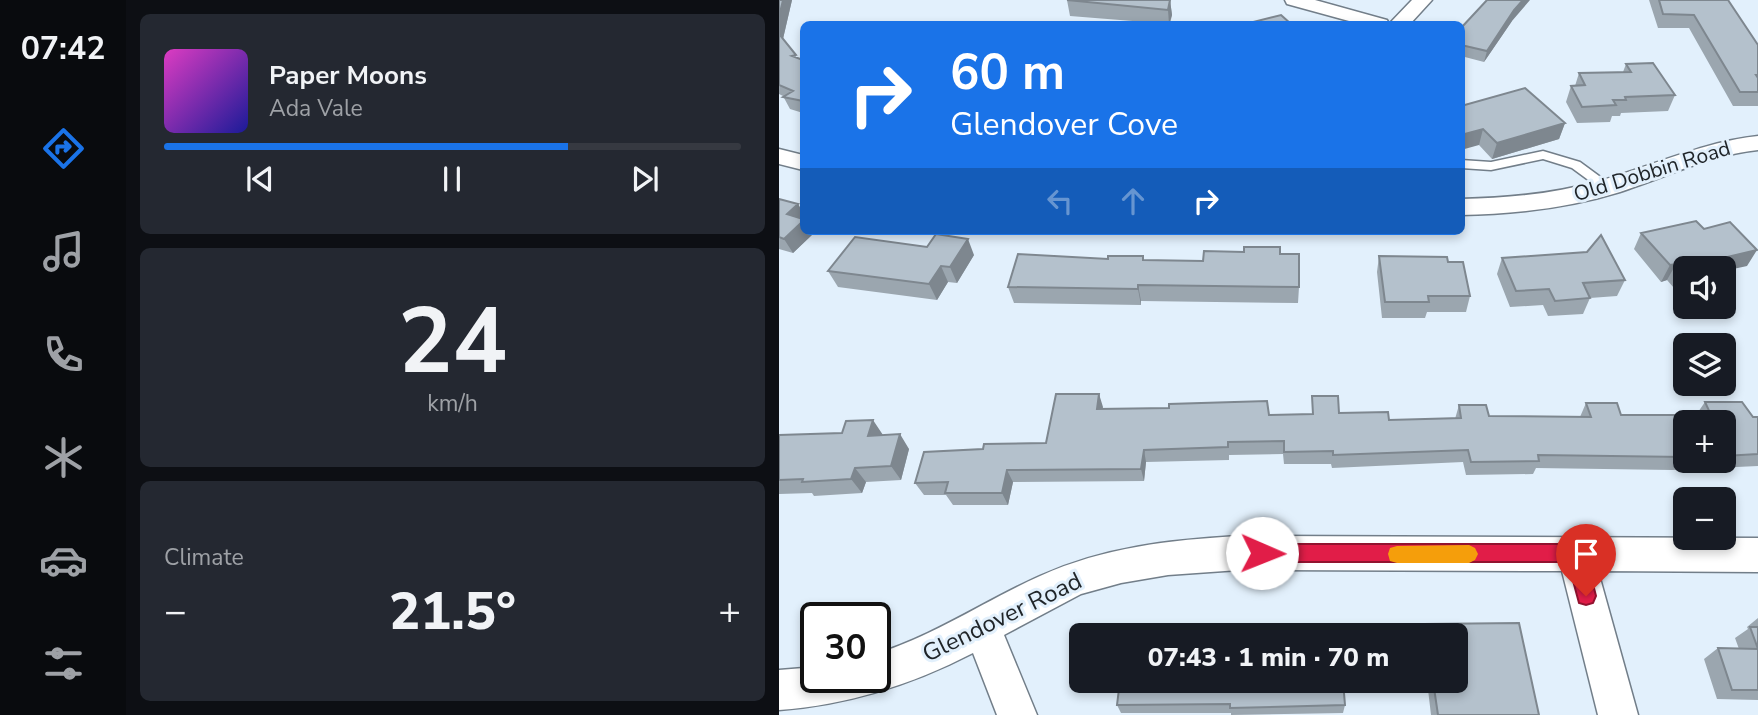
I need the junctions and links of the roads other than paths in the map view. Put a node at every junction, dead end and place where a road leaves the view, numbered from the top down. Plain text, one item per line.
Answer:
1 (1294, 0) edge
2 (1423, 0) edge
3 (1369, 21) edge
4 (1402, 21) edge
5 (1758, 143) edge
6 (779, 156) edge
7 (800, 162) edge
8 (1465, 164) edge
9 (1607, 187) junction
10 (1465, 207) edge
11 (1575, 553) junction
12 (1758, 555) edge
13 (982, 628) junction
14 (891, 668) edge
15 (800, 689) edge
16 (779, 690) edge
17 (1017, 715) edge
18 (1618, 715) edge

1 - 3 street
2 - 4 street
5 - 9 street, Old Dobbin Road
6 - 7 street
8 - 9 lane
9 - 10 street, Old Dobbin Road
11 - 12 street, Glendover Road
11 - 13 street, Glendover Road
11 - 18 street
13 - 14 street, Glendover Road
13 - 17 street
15 - 16 street

